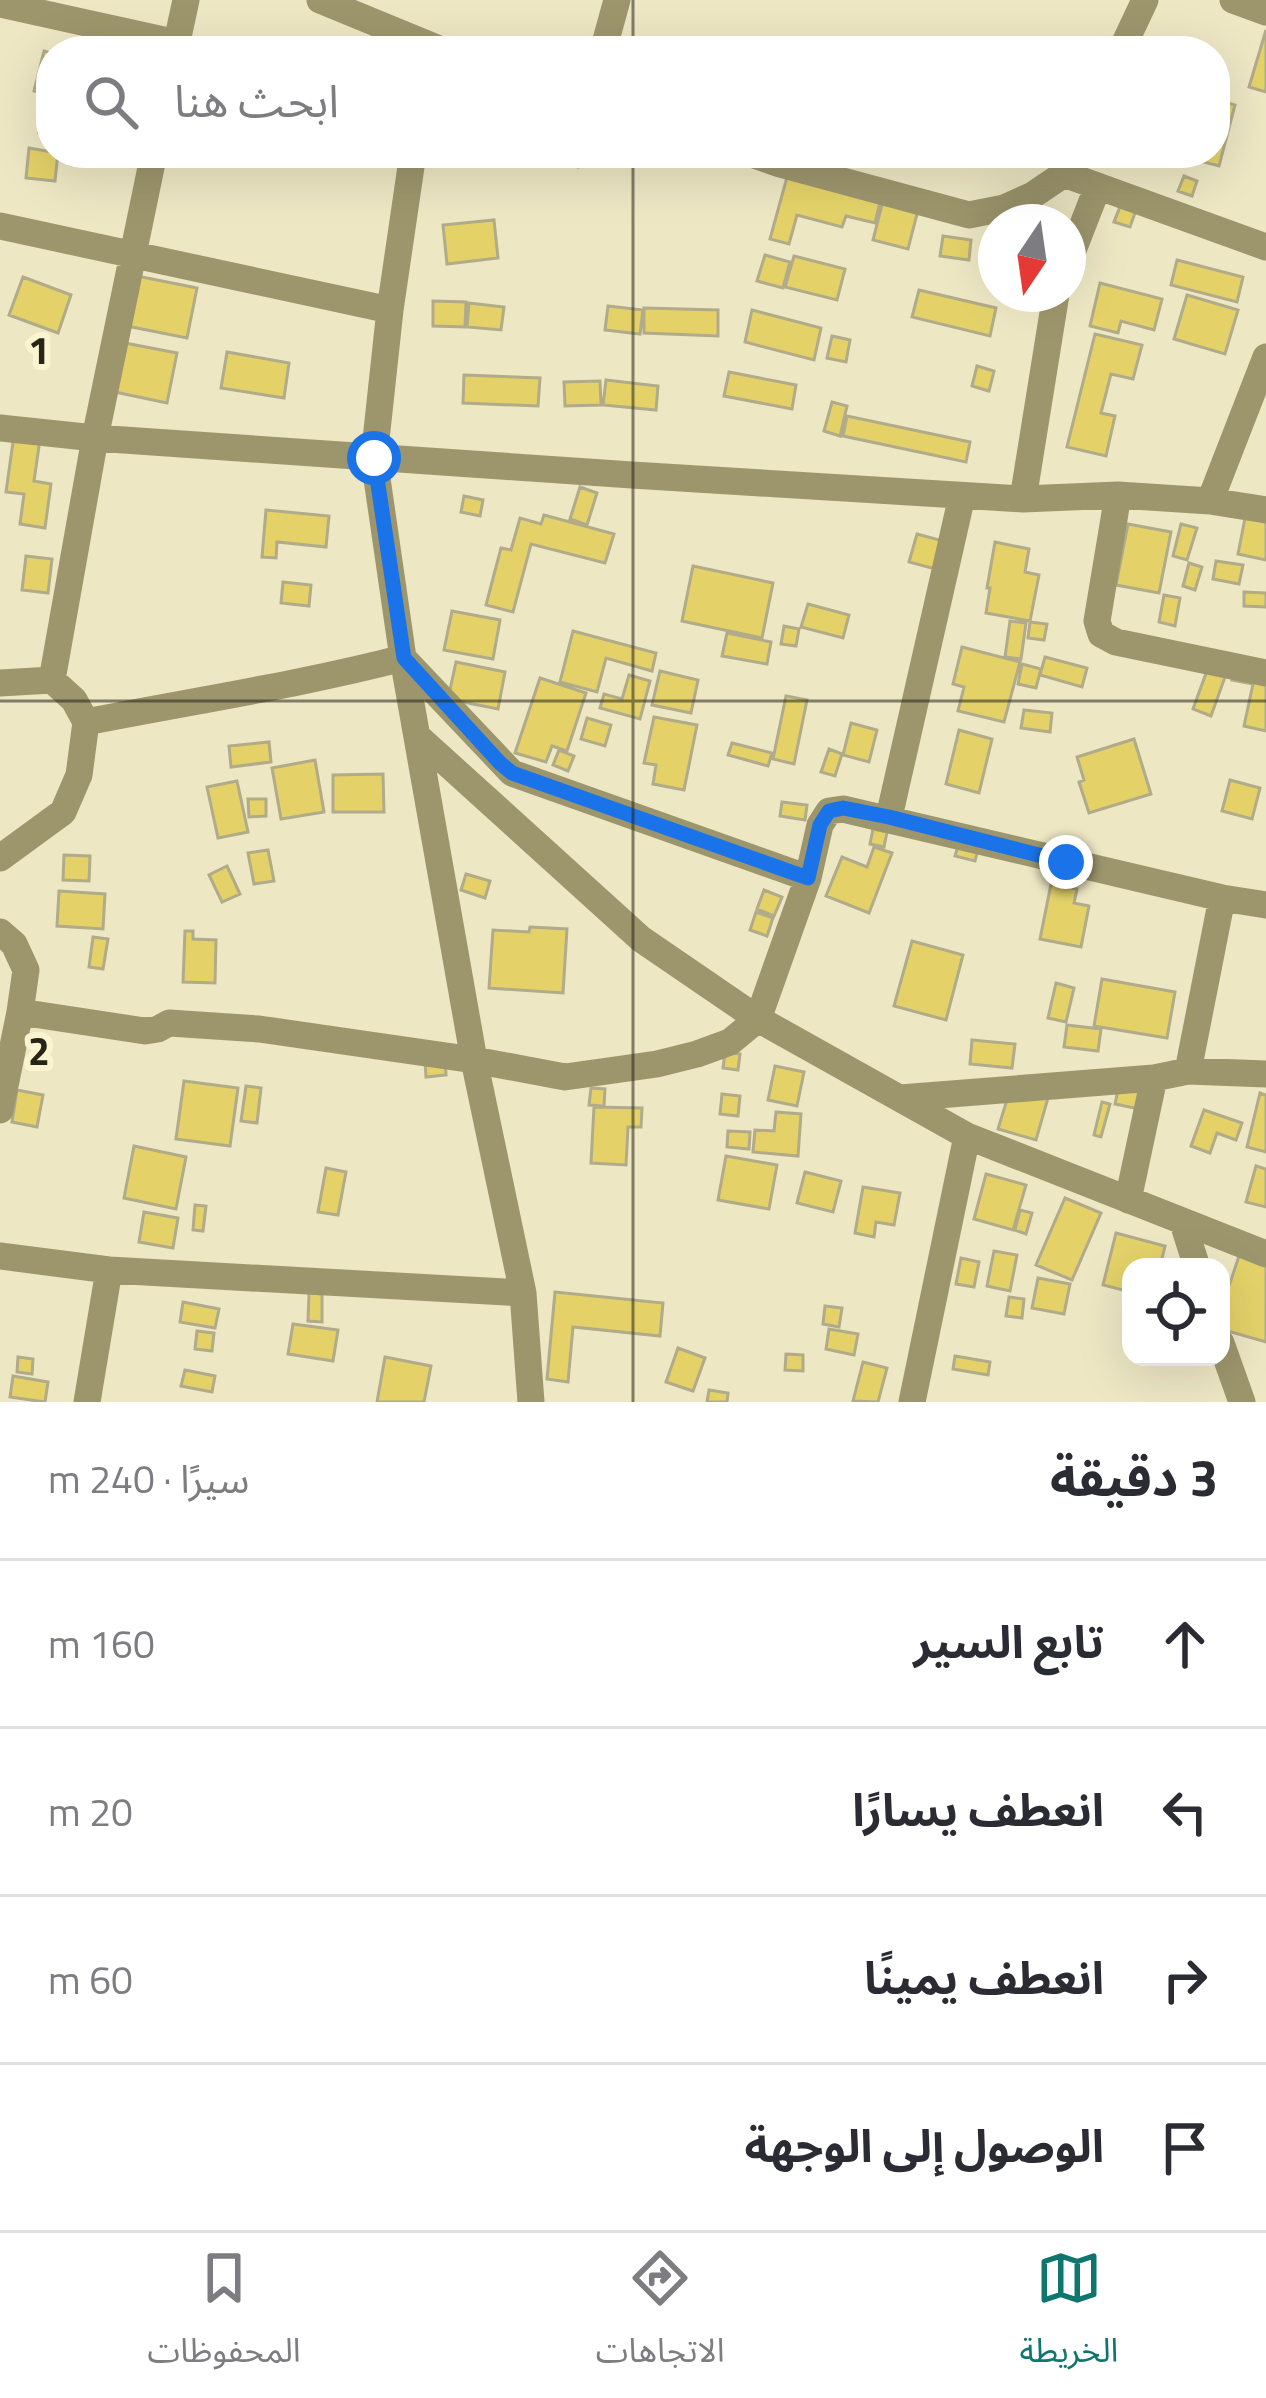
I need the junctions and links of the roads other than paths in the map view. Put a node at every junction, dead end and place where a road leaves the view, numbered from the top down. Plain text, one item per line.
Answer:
1 (186, 0) edge
2 (320, 0) edge
3 (617, 0) edge
4 (1145, 0) edge
5 (1233, 0) edge
6 (0, 4) edge
7 (1266, 11) edge
8 (131, 36) edge
9 (178, 36) edge
10 (402, 36) edge
11 (607, 36) edge
12 (1128, 36) edge
13 (151, 168) edge
14 (411, 168) edge
15 (795, 168) edge
16 (1063, 168) edge
17 (1075, 168) edge
18 (1098, 186) junction
19 (1086, 217) edge
20 (0, 226) edge
21 (1266, 247) edge
22 (132, 253) junction
23 (390, 310) junction
24 (1053, 312) edge
25 (1266, 357) edge
26 (0, 428) edge
27 (94, 438) junction
28 (374, 458) junction
29 (962, 496) junction
30 (1118, 496) junction
31 (1023, 499) junction
32 (1210, 501) junction
33 (1266, 510) edge
34 (404, 658) junction
35 (1266, 673) edge
36 (52, 680) junction
37 (0, 683) edge
38 (86, 722) junction
39 (418, 737) junction
40 (889, 817) junction
41 (0, 858) edge
42 (808, 878) junction
43 (1222, 898) junction
44 (1266, 905) edge
45 (0, 932) edge
46 (20, 1012) junction
47 (758, 1018) junction
48 (474, 1060) junction
49 (1188, 1072) junction
50 (1266, 1074) edge
51 (1154, 1078) junction
52 (901, 1098) junction
53 (0, 1109) edge
54 (968, 1136) junction
55 (1128, 1200) junction
56 (1183, 1223) junction
57 (1266, 1254) edge
58 (0, 1256) edge
59 (1194, 1258) edge
60 (109, 1270) junction
61 (523, 1293) junction
62 (1229, 1366) edge
63 (87, 1402) edge
64 (531, 1402) edge
65 (912, 1402) edge
66 (1242, 1402) edge

1 - 9 street
2 - 10 street
3 - 11 street
4 - 12 street
5 - 7 street
6 - 8 street
13 - 22 street
14 - 23 street
15 - 16 street
17 - 18 street
18 - 19 street
18 - 21 street
20 - 22 street
22 - 23 street
22 - 27 street
23 - 28 street
24 - 31 street
25 - 32 street
26 - 27 street
27 - 28 street
27 - 36 street
28 - 29 street
28 - 34 street
29 - 31 street
29 - 40 street
30 - 31 street
30 - 32 street
30 - 35 street
32 - 33 street
34 - 38 street
34 - 39 street
34 - 42 street
36 - 37 street
36 - 38 street
38 - 41 street
39 - 47 street
39 - 48 street
40 - 42 street
40 - 43 street
42 - 47 street
43 - 44 street
43 - 49 street
45 - 46 street
46 - 48 street
46 - 53 street
47 - 48 street
47 - 52 street
48 - 61 street
49 - 50 street
49 - 51 street
51 - 52 street
51 - 55 street
52 - 54 street
54 - 55 street
54 - 65 street
55 - 56 street
56 - 57 street
56 - 59 street
58 - 60 street
60 - 61 street
60 - 63 street
61 - 64 street
62 - 66 street

